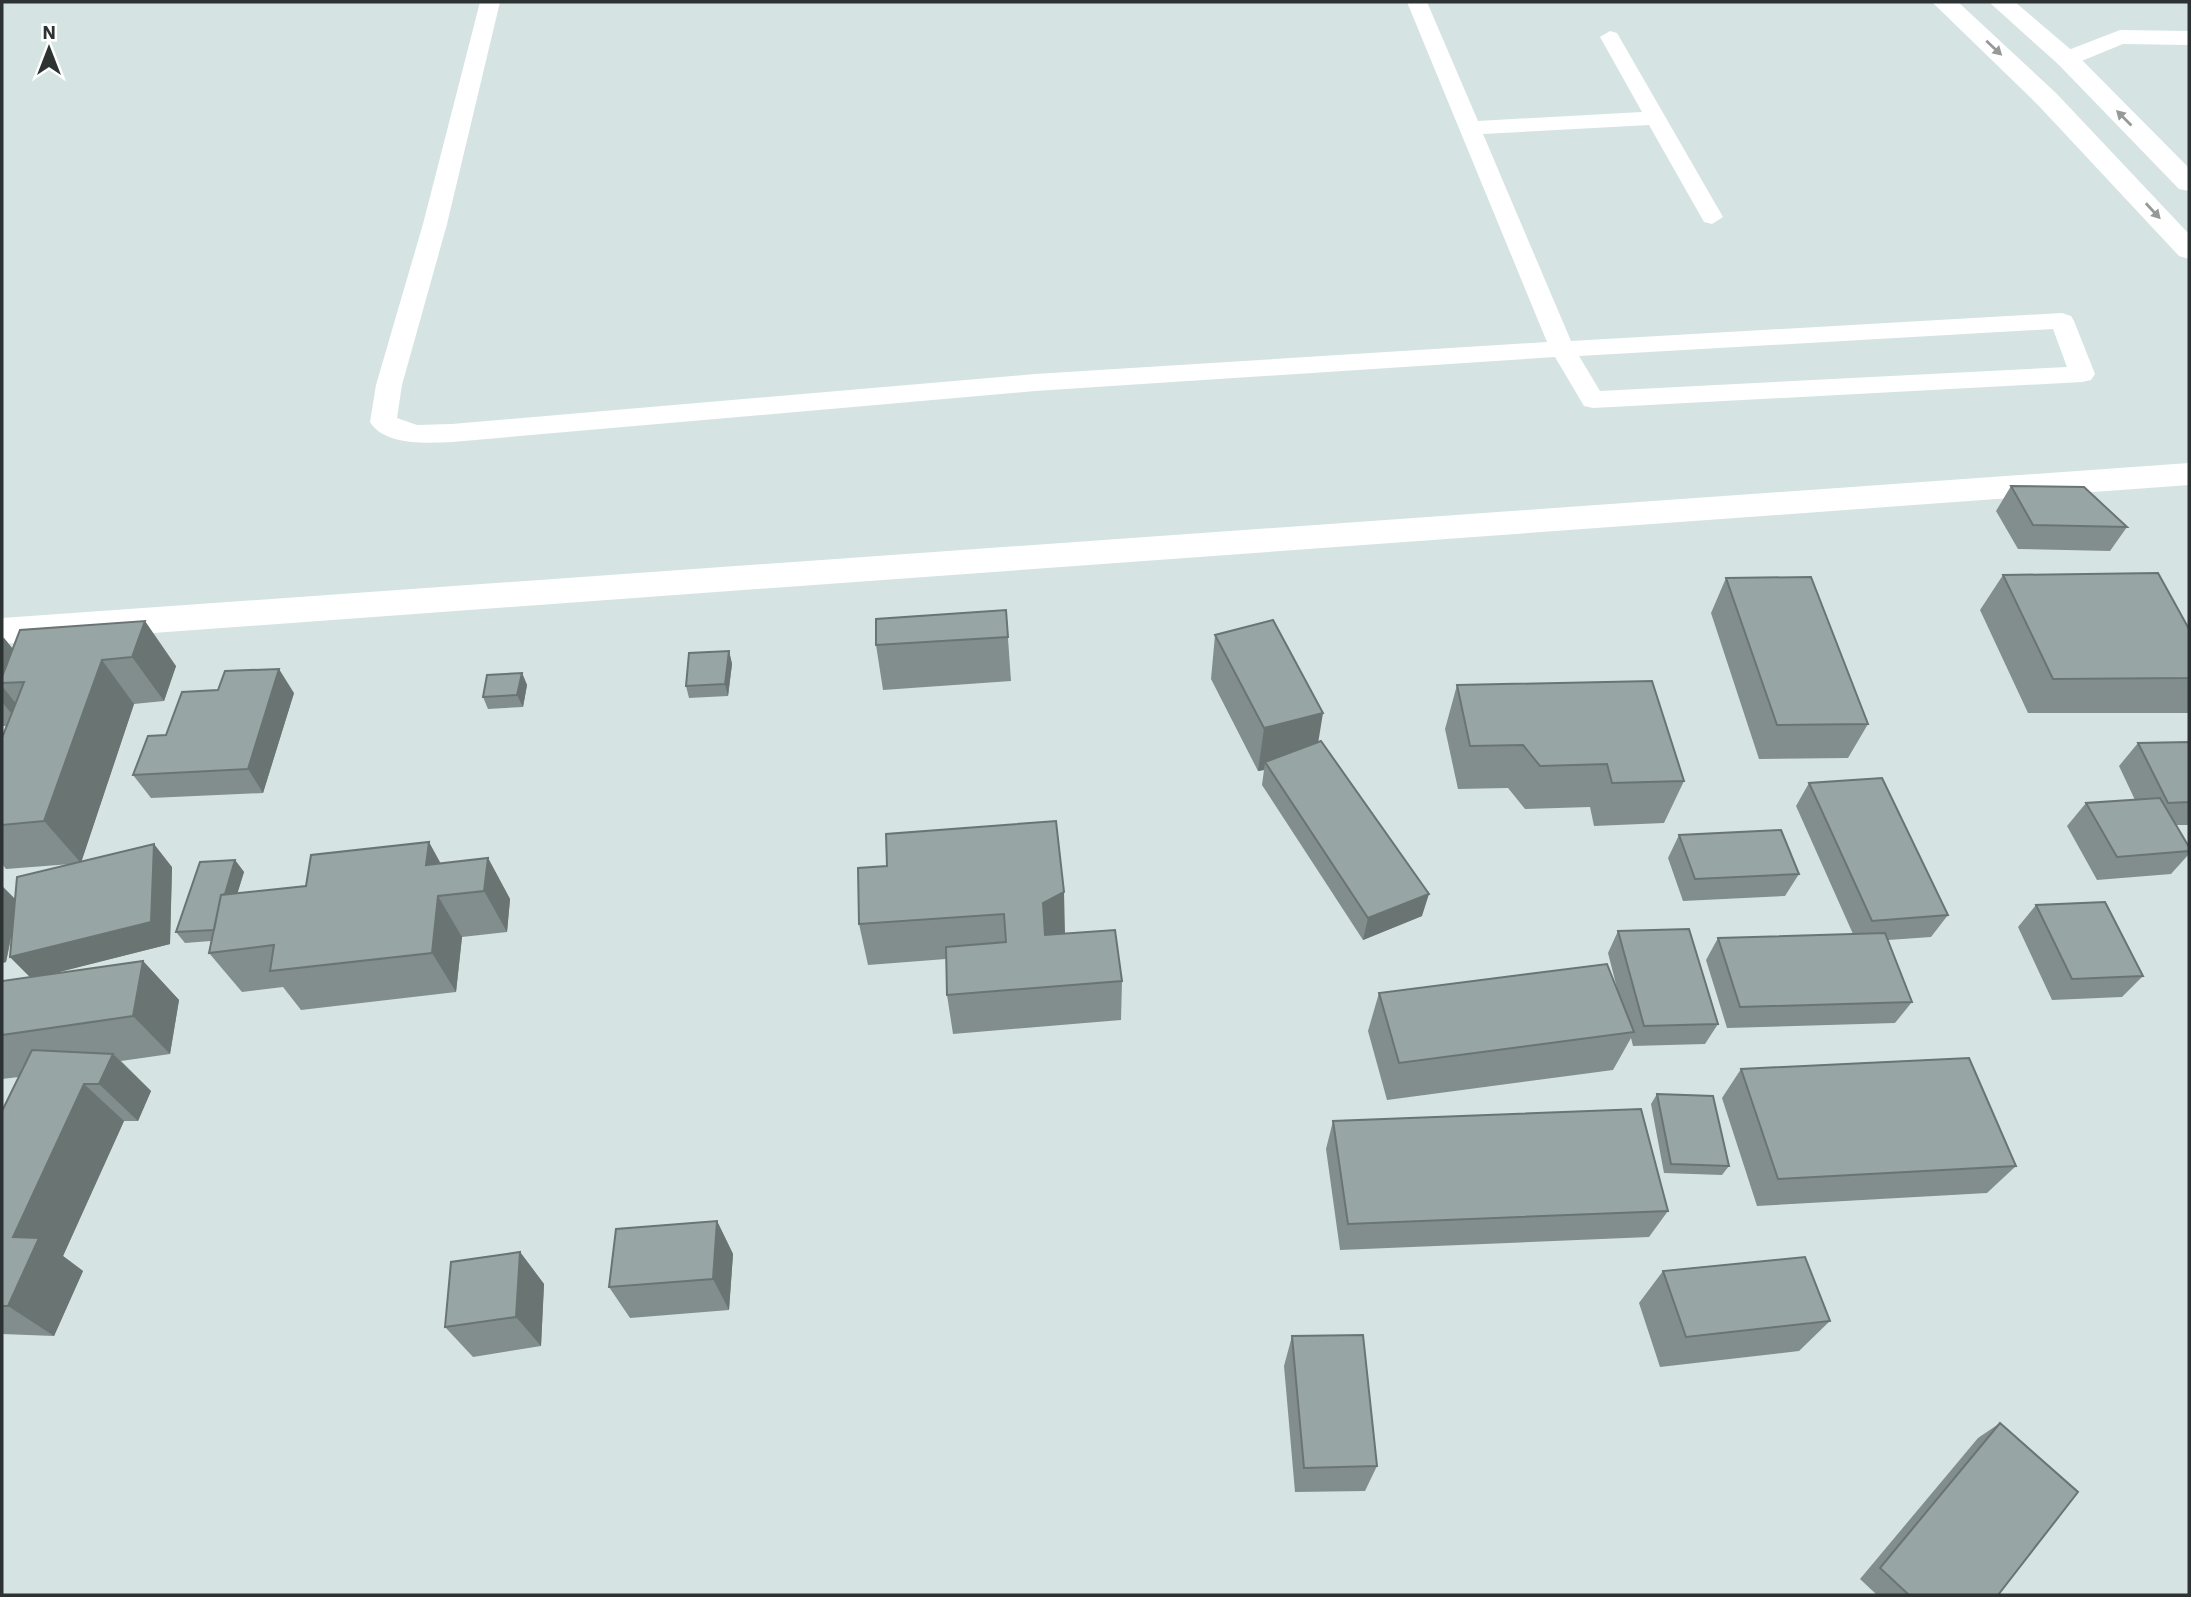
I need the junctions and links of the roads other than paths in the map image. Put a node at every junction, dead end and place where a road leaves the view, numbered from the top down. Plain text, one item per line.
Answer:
1 (490, 2) edge
2 (1418, 2) edge
3 (1944, 2) edge
4 (2001, 2) edge
5 (1610, 37) dead end
6 (2189, 38) edge
7 (2067, 59) junction
8 (1656, 118) junction
9 (1470, 128) junction
10 (2189, 183) edge
11 (1712, 217) dead end
12 (2189, 250) edge
13 (1562, 349) junction
14 (2189, 474) edge
15 (2, 631) edge

1 - 13 lane
2 - 9 lane
3 -> 12 street
4 - 7 street
5 - 8 lane
6 - 7 street
10 -> 7 street
8 - 9 lane
8 - 11 lane
9 - 13 lane
13 - 13 lane
14 - 15 street

